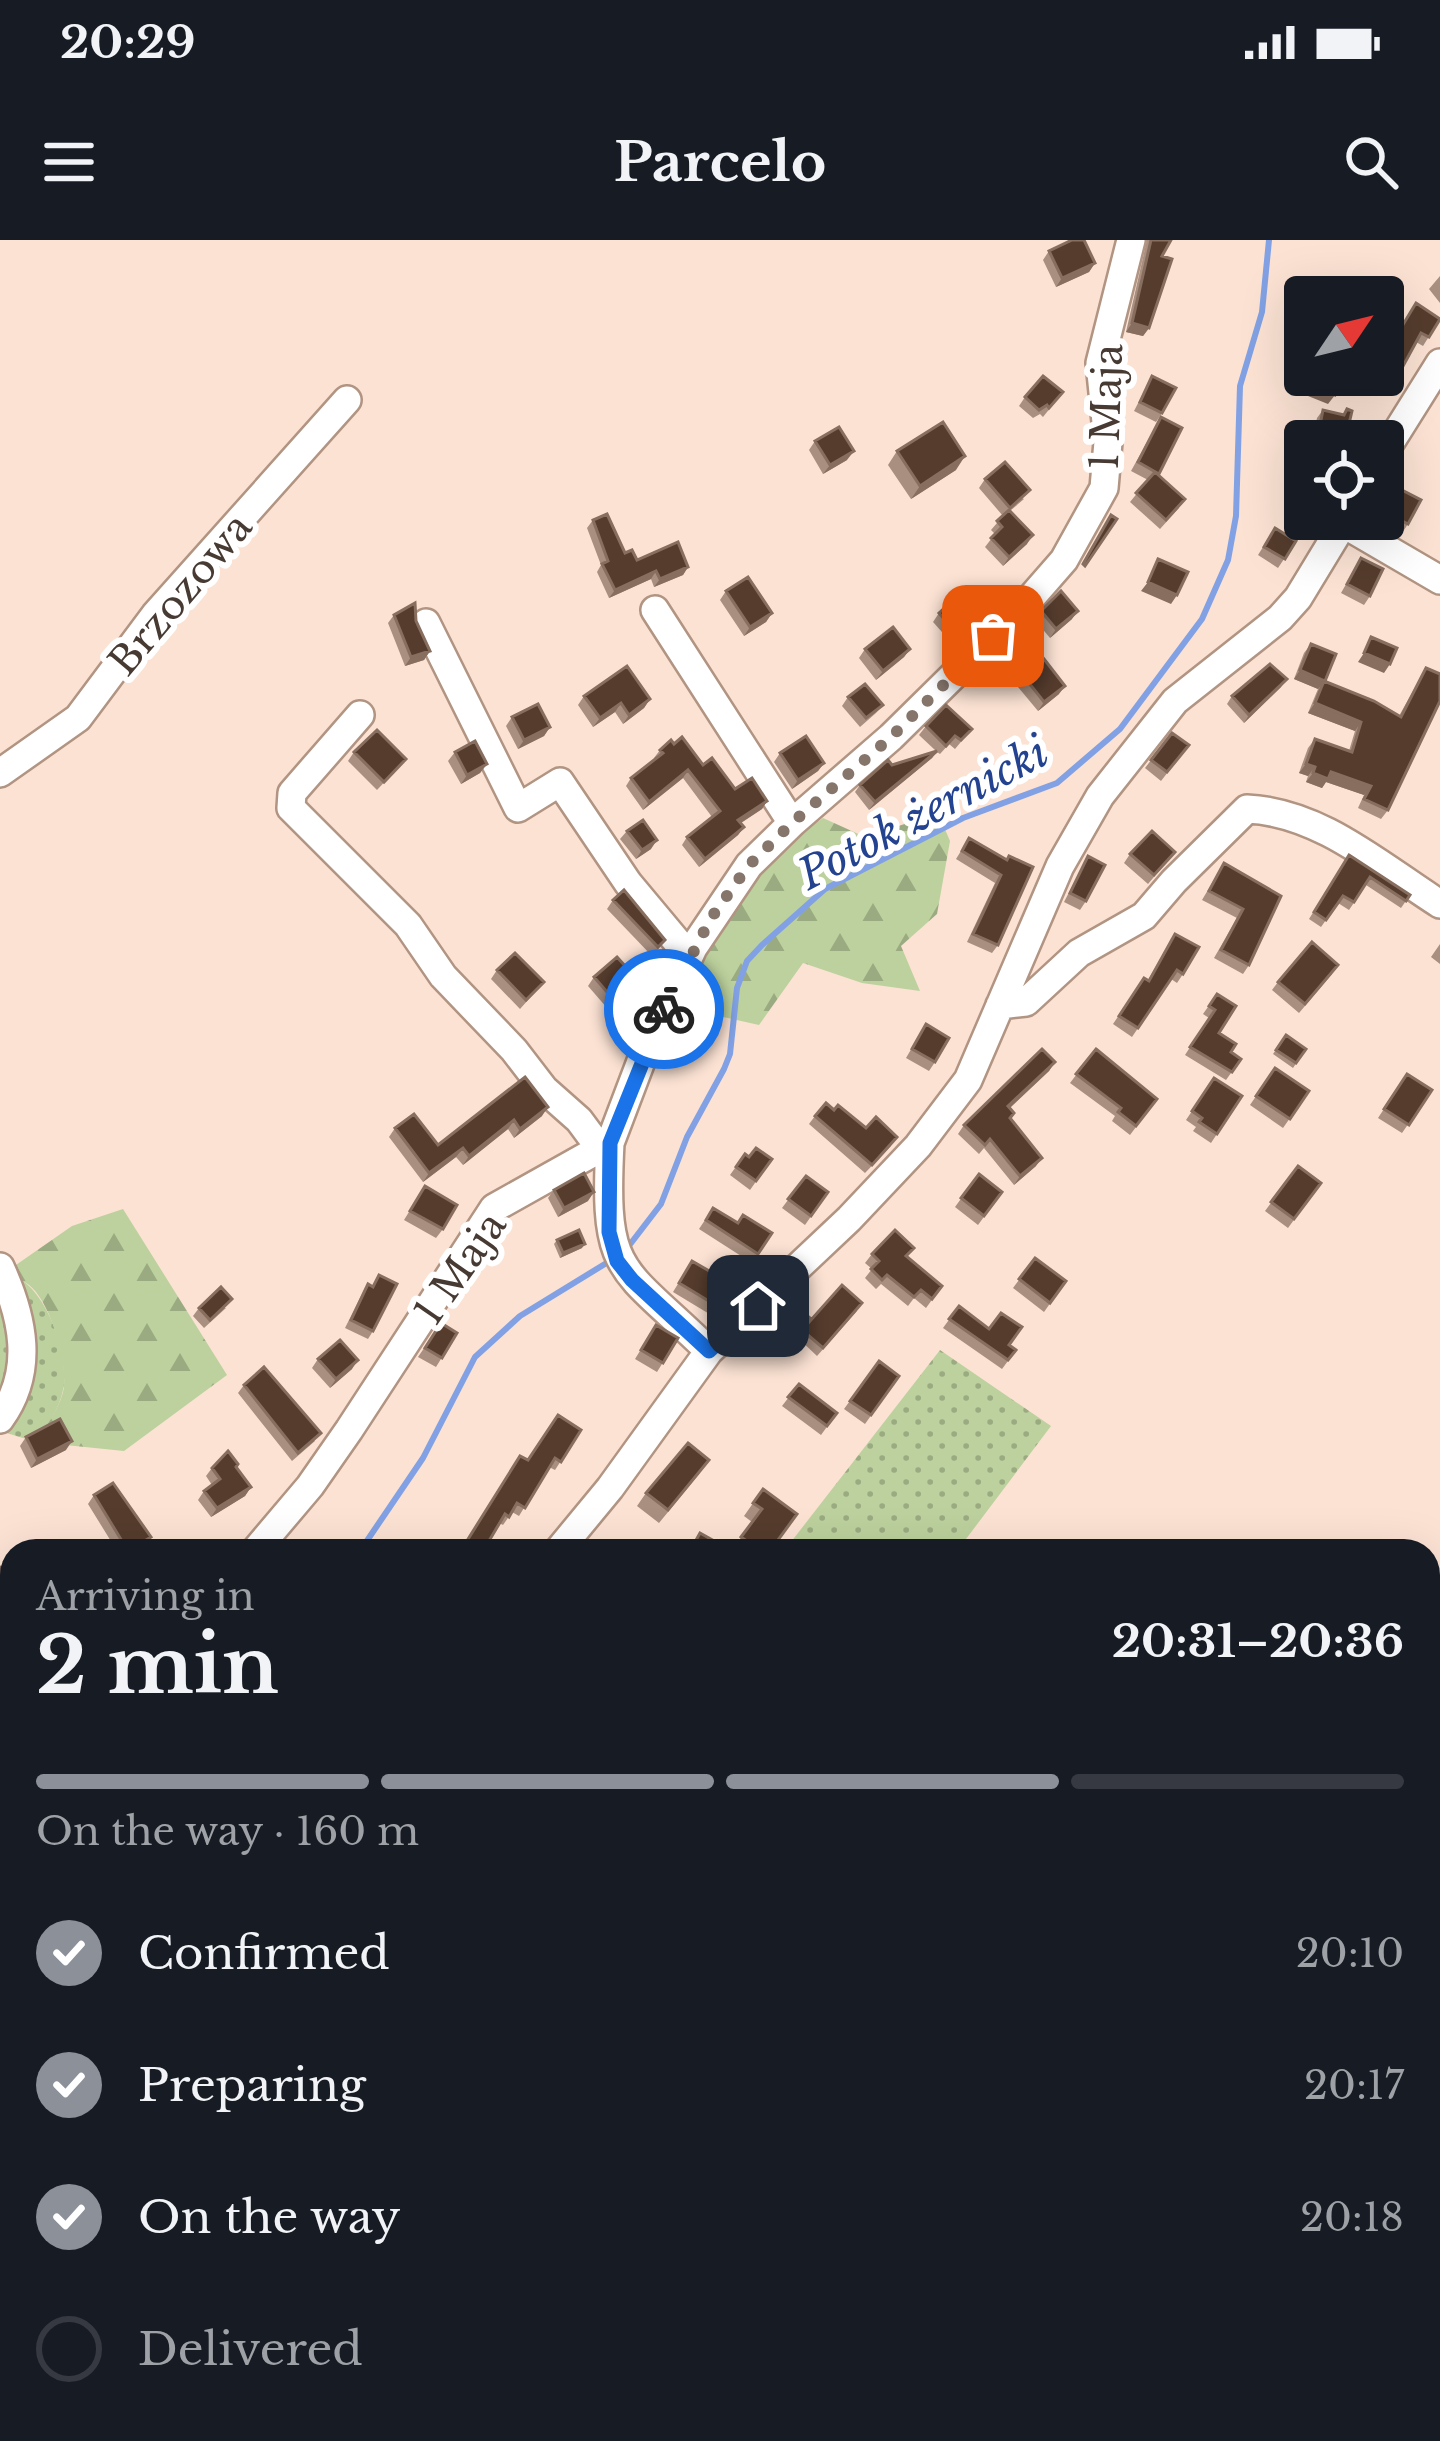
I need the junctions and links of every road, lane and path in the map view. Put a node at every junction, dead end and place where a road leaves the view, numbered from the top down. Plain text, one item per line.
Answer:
1 (1131, 240) edge
2 (1440, 364) edge
3 (347, 400) dead end
4 (1404, 421) edge
5 (1333, 540) edge
6 (1376, 540) edge
7 (1440, 580) edge
8 (655, 610) dead end
9 (426, 622) dead end
10 (360, 715) dead end
11 (0, 773) edge
12 (792, 823) junction
13 (1440, 904) edge
14 (689, 956) junction
15 (1000, 1004) junction
16 (604, 1145) junction
17 (0, 1268) edge
18 (709, 1351) junction
19 (0, 1419) edge
20 (265, 1539) edge
21 (569, 1539) edge

1 - 12 street, 1 Maja
2 - 4 street
3 - 11 street, Brzozowa
5 - 15 street
6 - 7 street
8 - 12 street
9 - 14 street
10 - 16 street
12 - 14 street, 1 Maja
13 - 15 street
14 - 16 street, 1 Maja
15 - 18 street
16 - 18 street
16 - 20 street, 1 Maja
17 - 19 street
18 - 21 street

